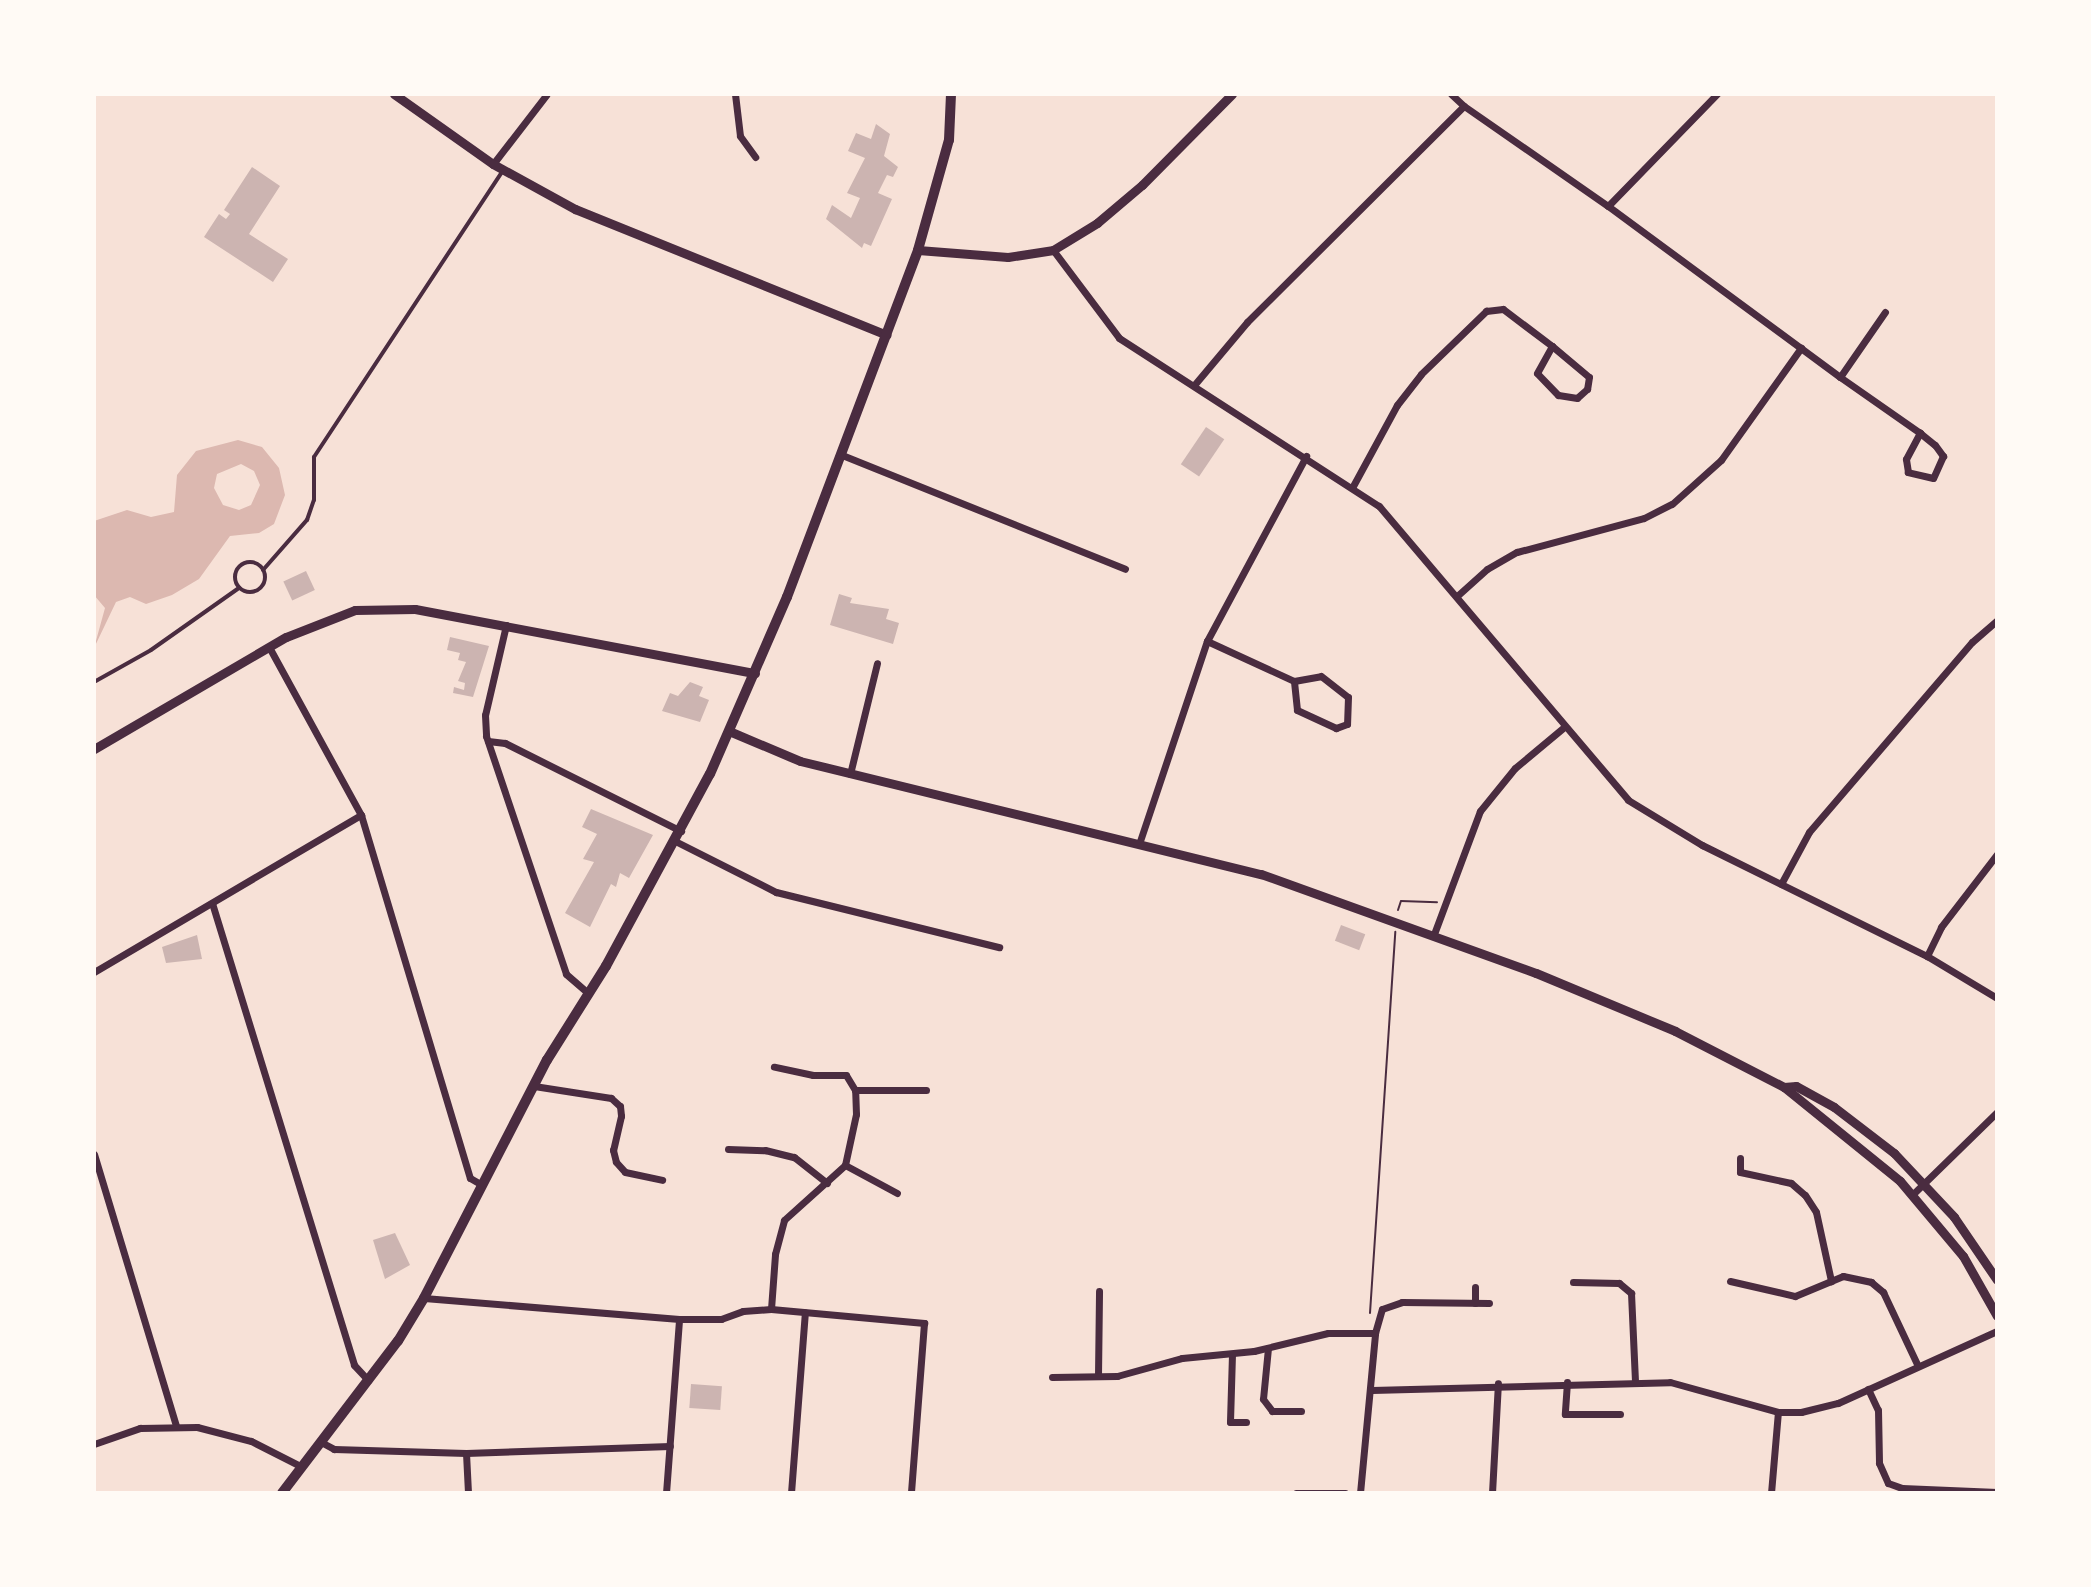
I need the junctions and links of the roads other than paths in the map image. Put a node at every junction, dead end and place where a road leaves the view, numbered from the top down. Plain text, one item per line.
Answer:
1 (394, 94) edge
2 (547, 94) edge
3 (735, 94) edge
4 (951, 94) edge
5 (1232, 94) edge
6 (1451, 94) edge
7 (1717, 94) edge
8 (1464, 106) junction
9 (755, 157) dead end
10 (493, 164) junction
11 (503, 170) junction
12 (1608, 206) junction
13 (918, 250) junction
14 (1053, 250) junction
15 (1885, 312) dead end
16 (887, 335) junction
17 (1552, 346) junction
18 (1801, 348) junction
19 (1840, 377) junction
20 (1195, 384) junction
21 (1920, 433) junction
22 (842, 455) junction
23 (1306, 456) junction
24 (1353, 486) junction
25 (1125, 569) dead end
26 (263, 570) junction
27 (239, 588) junction
28 (1457, 596) junction
29 (1997, 620) edge
30 (506, 625) junction
31 (1207, 641) junction
32 (269, 647) junction
33 (877, 663) dead end
34 (755, 673) junction
35 (1294, 681) junction
36 (94, 682) edge
37 (1563, 728) junction
38 (729, 731) junction
39 (488, 741) junction
40 (94, 749) edge
41 (850, 774) junction
42 (361, 815) junction
43 (679, 836) junction
44 (1140, 841) junction
45 (1997, 854) edge
46 (1781, 884) junction
47 (212, 903) junction
48 (1434, 934) junction
49 (999, 947) dead end
50 (1927, 956) junction
51 (94, 972) edge
52 (589, 994) junction
53 (1997, 998) edge
54 (774, 1067) dead end
55 (534, 1086) junction
56 (1784, 1087) junction
57 (855, 1090) junction
58 (926, 1090) dead end
59 (1997, 1112) edge
60 (728, 1149) dead end
61 (94, 1154) edge
62 (1740, 1158) dead end
63 (845, 1165) junction
64 (662, 1180) dead end
65 (1925, 1182) junction
66 (827, 1183) junction
67 (482, 1185) junction
68 (897, 1193) dead end
69 (1913, 1194) junction
70 (1997, 1280) edge
71 (1730, 1281) dead end
72 (1831, 1281) junction
73 (1573, 1282) dead end
74 (1475, 1287) dead end
75 (1099, 1291) dead end
76 (424, 1298) junction
77 (1475, 1303) junction
78 (1489, 1303) dead end
79 (771, 1309) junction
80 (805, 1313) junction
81 (1997, 1316) edge
82 (679, 1319) junction
83 (1997, 1331) edge
84 (1372, 1333) junction
85 (1268, 1348) junction
86 (1232, 1354) junction
87 (1918, 1366) junction
88 (1098, 1376) junction
89 (1052, 1377) dead end
90 (368, 1380) junction
91 (1567, 1382) junction
92 (1635, 1382) junction
93 (1498, 1383) junction
94 (1868, 1389) junction
95 (1372, 1390) junction
96 (1301, 1411) dead end
97 (1778, 1412) junction
98 (1620, 1414) dead end
99 (1246, 1422) dead end
100 (176, 1425) junction
101 (321, 1442) junction
102 (94, 1444) edge
103 (670, 1446) junction
104 (466, 1453) junction
105 (300, 1466) junction
106 (1997, 1492) edge
107 (282, 1493) edge
108 (468, 1493) edge
109 (666, 1493) edge
110 (791, 1493) edge
111 (911, 1493) edge
112 (1296, 1493) edge
113 (1345, 1493) edge
114 (1360, 1493) edge
115 (1492, 1493) edge
116 (1771, 1493) edge

1 - 10 street
2 - 10 street
3 - 9 street
4 - 13 main road
5 - 14 street
6 - 8 street
7 - 12 street
8 - 12 street
8 - 20 street
10 - 11 street
11 - 16 street
11 - 26 lane
12 - 18 street
13 - 14 street
13 - 16 main road
14 - 20 street
15 - 19 street
16 - 22 main road
17 - 17 street
17 - 24 street
18 - 19 street
18 - 28 street
19 - 21 street
20 - 23 street
21 - 21 street
22 - 25 street
22 - 34 main road
23 - 24 street
23 - 31 street
24 - 28 street
26 - 27 lane
26 - 27 lane
27 - 36 lane
28 - 37 street
29 - 46 street
30 - 32 street
30 - 34 street
30 - 39 street
31 - 35 street
31 - 44 street
32 - 40 street
32 - 42 street
33 - 41 street
34 - 38 main road
35 - 35 street
37 - 46 street
37 - 48 street
38 - 41 street
38 - 43 main road
39 - 43 street
39 - 52 street
41 - 44 street
42 - 47 street
42 - 67 street
43 - 49 street
43 - 52 main road
44 - 48 street
45 - 50 street
46 - 50 street
47 - 51 street
47 - 90 street
48 - 56 street
50 - 53 street
52 - 55 main road
54 - 57 street
55 - 64 street
55 - 67 main road
56 - 65 street
56 - 69 street
57 - 58 street
57 - 63 street
59 - 65 street
60 - 66 street
61 - 100 street
62 - 72 street
63 - 66 street
63 - 68 street
65 - 69 street
65 - 70 street
66 - 79 street
67 - 76 main road
69 - 81 street
71 - 72 street
72 - 87 street
73 - 92 street
74 - 77 street
75 - 88 street
76 - 82 street
76 - 90 main road
77 - 78 street
77 - 84 street
79 - 80 street
79 - 82 street
80 - 110 street
80 - 111 street
82 - 103 street
83 - 87 street
84 - 85 street
84 - 95 street
85 - 86 street
85 - 96 street
86 - 88 street
86 - 99 street
87 - 94 street
88 - 89 street
90 - 101 main road
91 - 92 street
91 - 93 street
91 - 98 street
92 - 97 street
93 - 95 street
93 - 115 street
94 - 97 street
94 - 106 street
95 - 114 street
97 - 116 street
100 - 102 street
100 - 105 street
101 - 104 street
101 - 105 main road
103 - 104 street
103 - 109 street
104 - 108 street
105 - 107 main road
112 - 113 street

